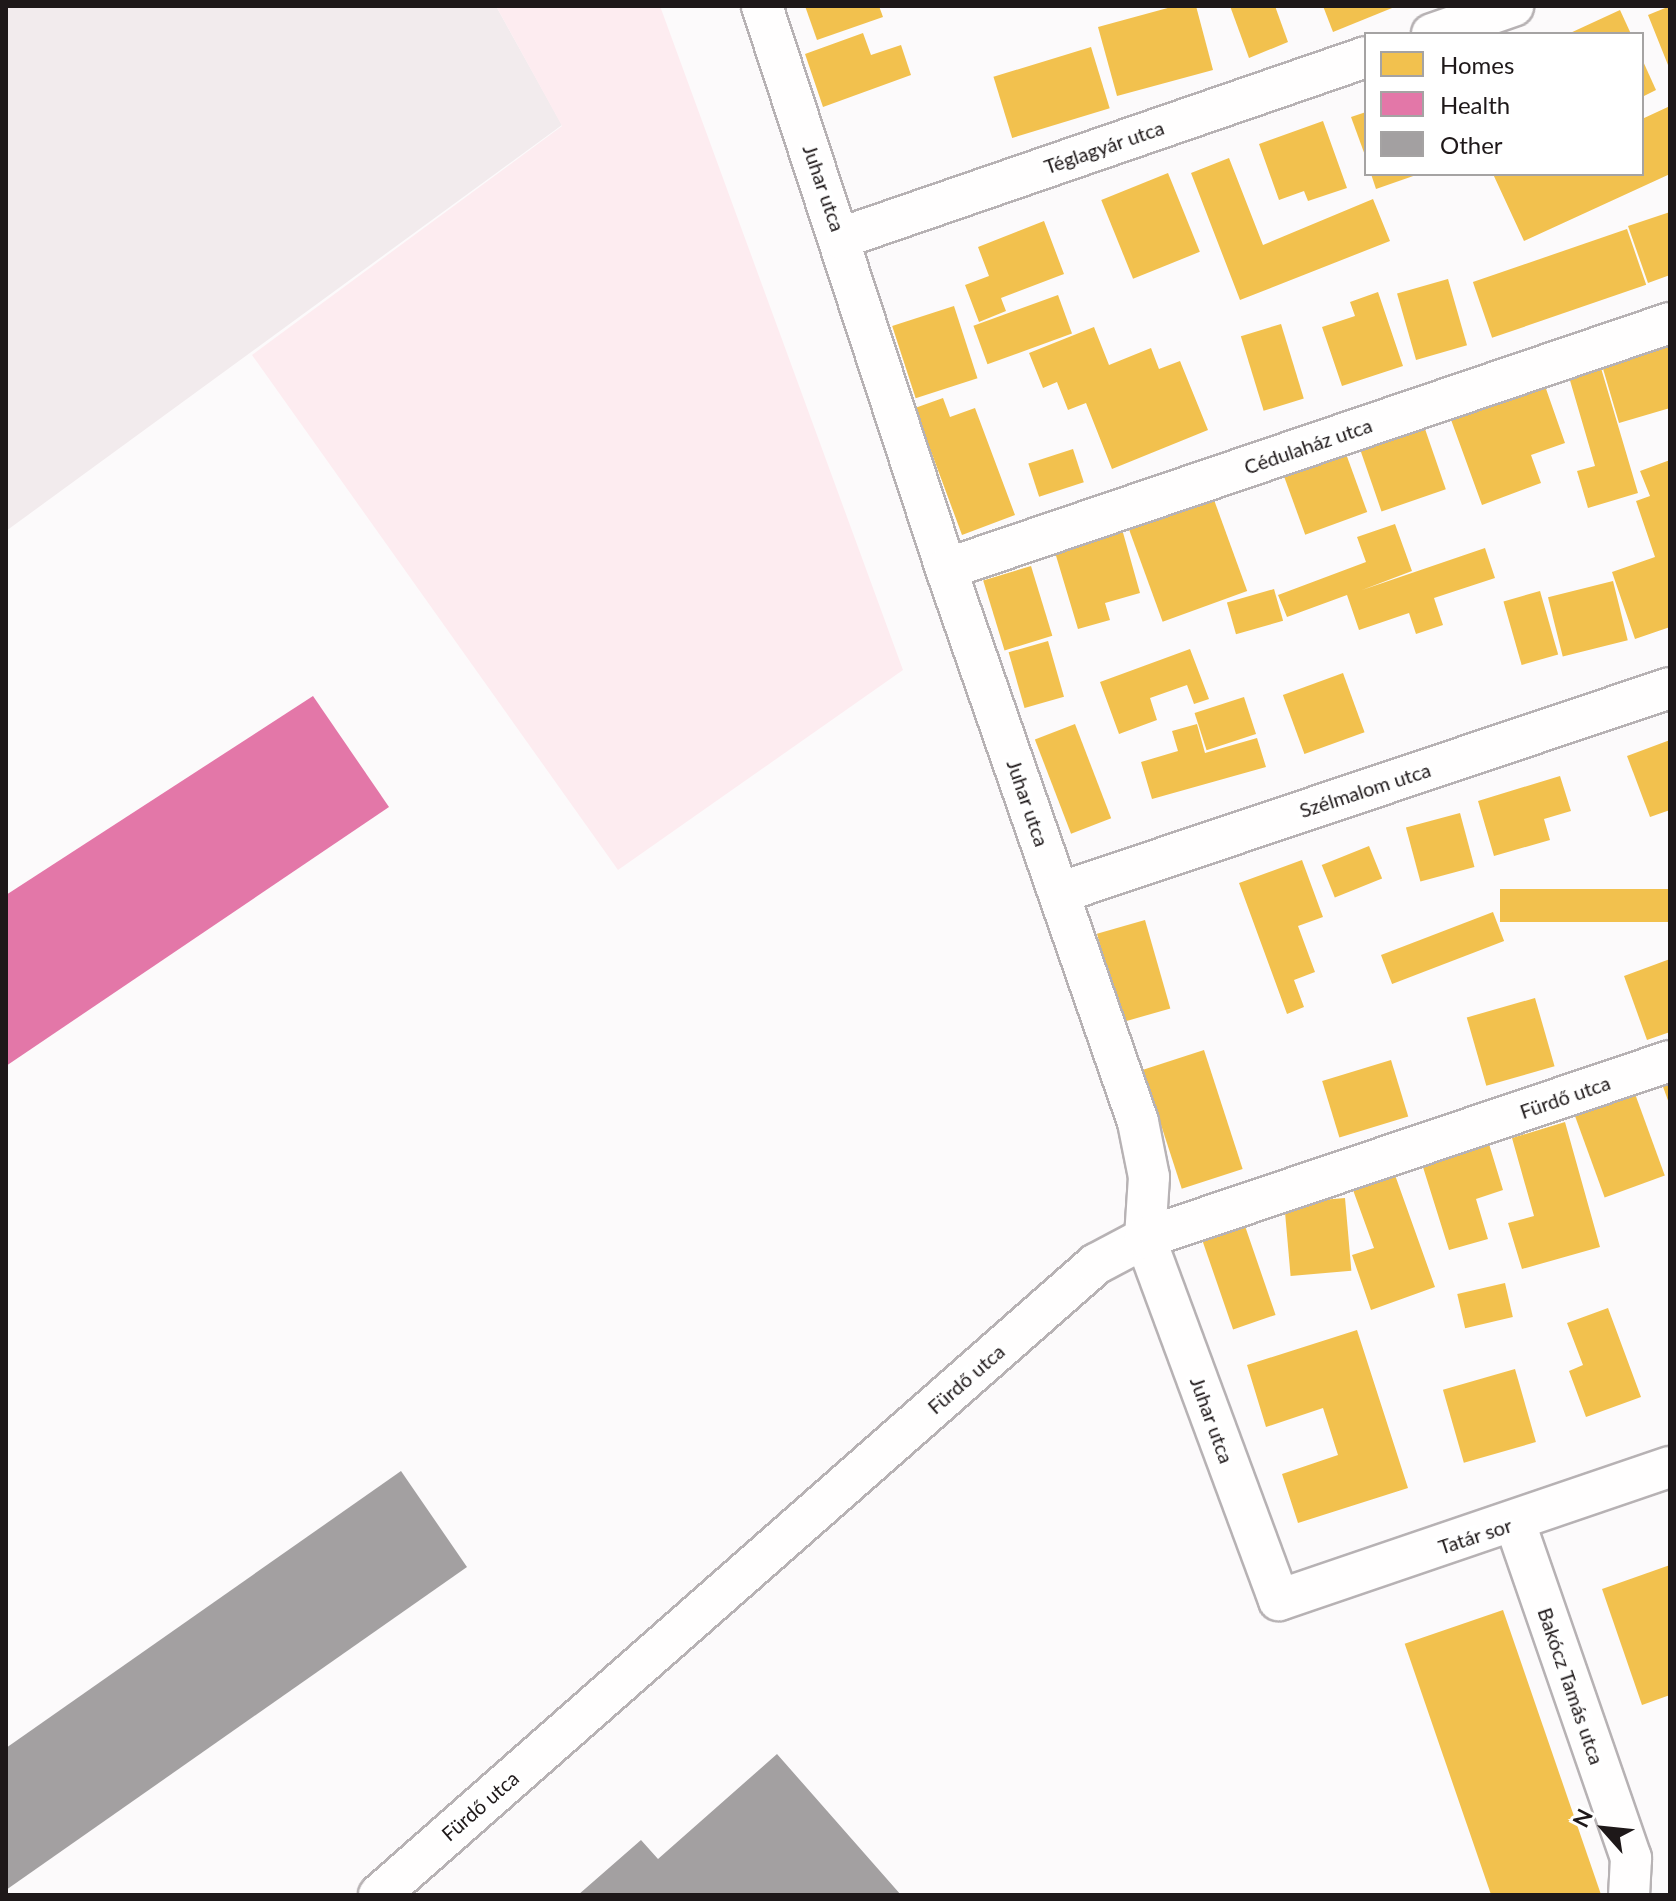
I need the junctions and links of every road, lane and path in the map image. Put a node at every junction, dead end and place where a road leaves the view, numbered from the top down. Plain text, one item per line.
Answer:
1 (762, 6) edge
2 (1513, 6) edge
3 (1438, 32) edge
4 (1364, 58) edge
5 (841, 238) junction
6 (1670, 323) edge
7 (946, 569) junction
8 (1670, 688) edge
9 (1059, 893) junction
10 (1670, 1061) edge
11 (1145, 1238) junction
12 (1670, 1467) edge
13 (1515, 1523) junction
14 (1279, 1600) joint
15 (379, 1895) edge
16 (1629, 1895) edge

1 - 5 street, Juhar utca
2 - 3 street
4 - 5 street, Téglagyár utca
5 - 7 street, Juhar utca
6 - 7 street, Cédulaház utca
7 - 9 street, Juhar utca
8 - 9 street, Szélmalom utca
9 - 11 street, Juhar utca
10 - 11 street, Fürdő utca
11 - 14 street, Juhar utca
11 - 15 street, Fürdő utca
12 - 13 street, Tatár sor
13 - 14 street, Tatár sor
13 - 16 street, Bakócz Tamás utca

